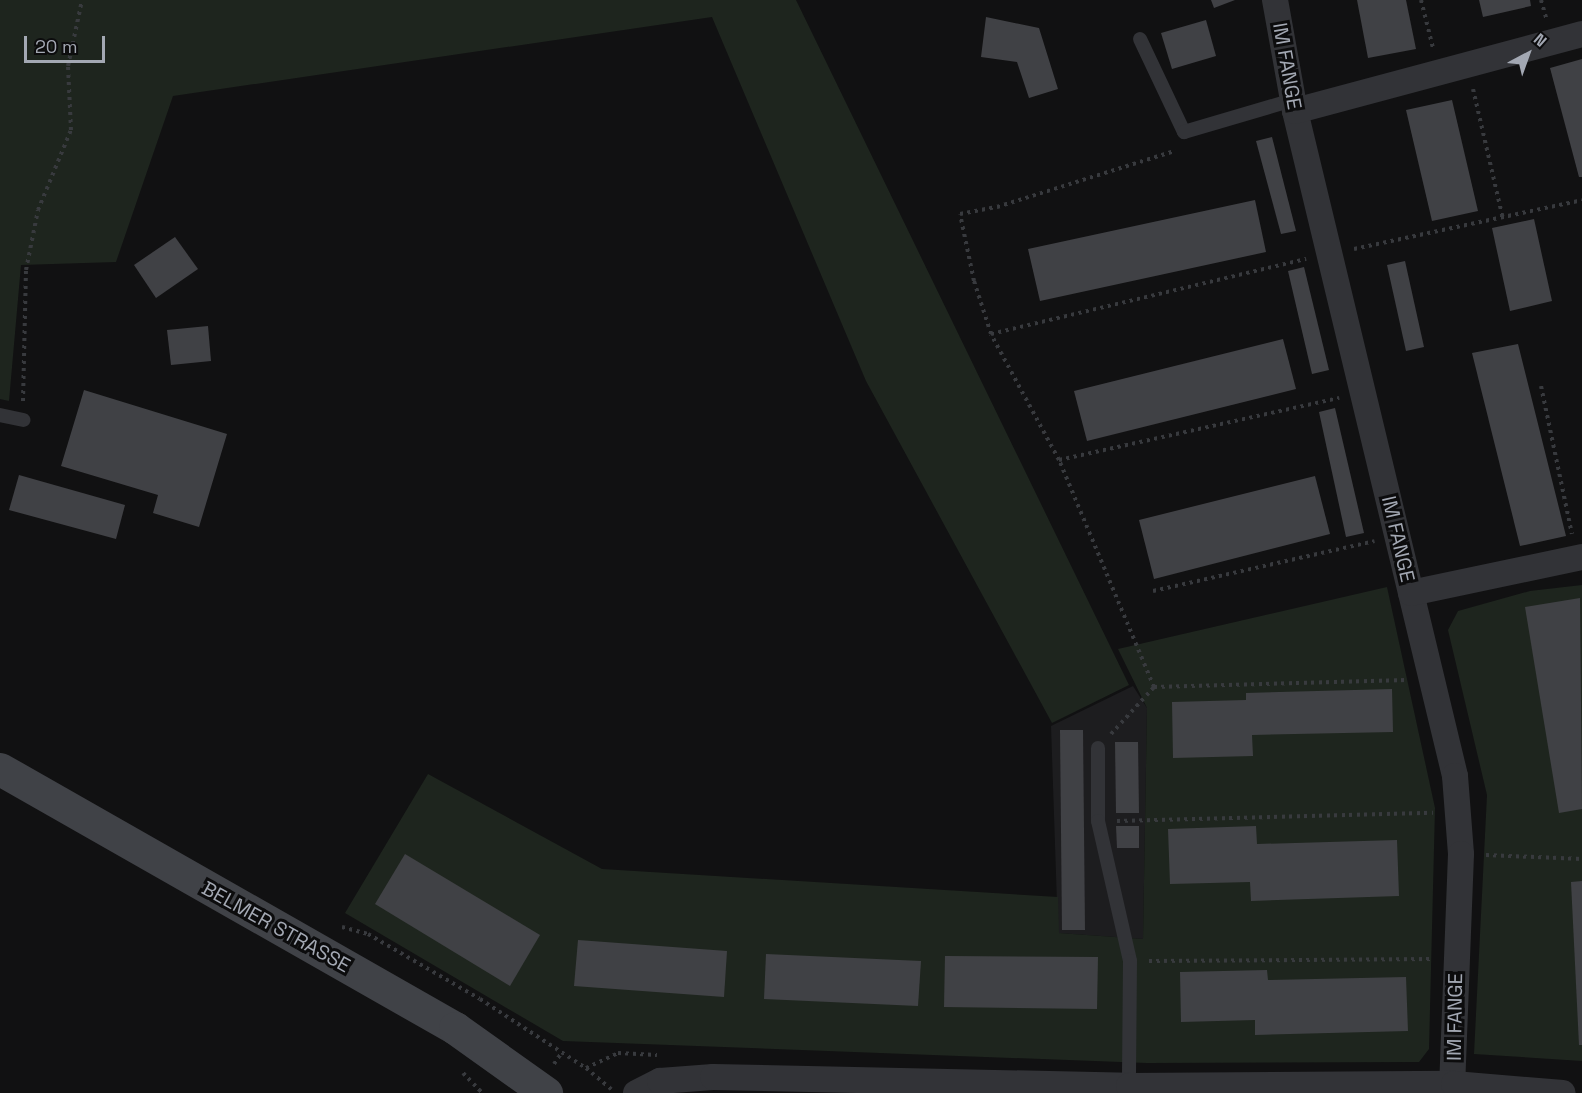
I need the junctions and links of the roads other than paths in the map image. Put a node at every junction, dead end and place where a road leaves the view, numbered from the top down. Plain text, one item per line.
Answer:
1 (1275, 0) edge
2 (1582, 34) edge
3 (1140, 39) dead end
4 (1294, 105) junction
5 (0, 415) edge
6 (23, 420) road end
7 (1580, 558) edge
8 (1411, 593) junction
9 (1098, 748) road end
10 (2, 776) edge
11 (1129, 1086) junction
12 (1453, 1088) edge
13 (546, 1093) edge
14 (636, 1093) edge
15 (1563, 1093) edge

1 - 4 street, IM FANGE
2 - 4 street
3 - 4 lane
4 - 8 street, IM FANGE
5 - 6 lane
7 - 8 street
8 - 12 street, IM FANGE
9 - 11 lane
10 - 13 street, BELMER STRASSE
11 - 12 street
11 - 14 street
12 - 15 street

